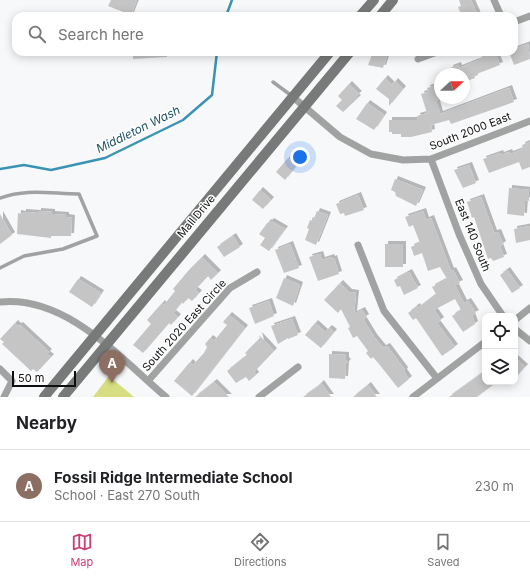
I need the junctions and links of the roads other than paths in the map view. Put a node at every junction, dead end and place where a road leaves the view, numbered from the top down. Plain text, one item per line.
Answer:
1 (374, 0) edge
2 (393, 0) edge
3 (494, 0) edge
4 (364, 12) edge
5 (383, 12) edge
6 (499, 12) edge
7 (530, 16) edge
8 (518, 20) edge
9 (327, 56) edge
10 (347, 56) edge
11 (426, 56) edge
12 (418, 59) dead end
13 (273, 82) dead end
14 (293, 97) junction
15 (305, 107) junction
16 (530, 121) edge
17 (431, 159) junction
18 (0, 198) edge
19 (358, 245) dead end
20 (0, 268) edge
21 (257, 272) dead end
22 (0, 302) edge
23 (530, 308) edge
24 (501, 313) edge
25 (518, 318) edge
26 (518, 332) edge
27 (94, 334) junction
28 (530, 341) edge
29 (482, 344) edge
30 (106, 345) junction
31 (298, 367) dead end
32 (0, 369) edge
33 (436, 377) junction
34 (148, 381) junction
35 (4, 397) edge
36 (44, 397) edge
37 (63, 397) edge
38 (166, 397) edge
39 (259, 397) edge
40 (413, 397) edge

1 - 4 main road
2 - 5 main road
3 - 6 street
7 - 8 street
9 - 14 main road, Mall Drive
10 - 15 main road, Mall Drive
11 - 12 street
13 - 14 lane
14 - 15 street, South 2000 East
14 - 27 main road, Mall Drive
15 - 17 street, South 2000 East
15 - 30 main road, Mall Drive
16 - 17 street, South 2000 East
17 - 24 street, East 140 South
18 - 20 lane
19 - 33 street
21 - 34 street, South 2020 East Circle
22 - 27 street
23 - 25 street
26 - 28 street
27 - 30 street
27 - 36 main road, Mall Drive
29 - 33 street
30 - 34 street
30 - 37 main road, Mall Drive
31 - 39 street
32 - 35 street
33 - 40 street
34 - 38 street

